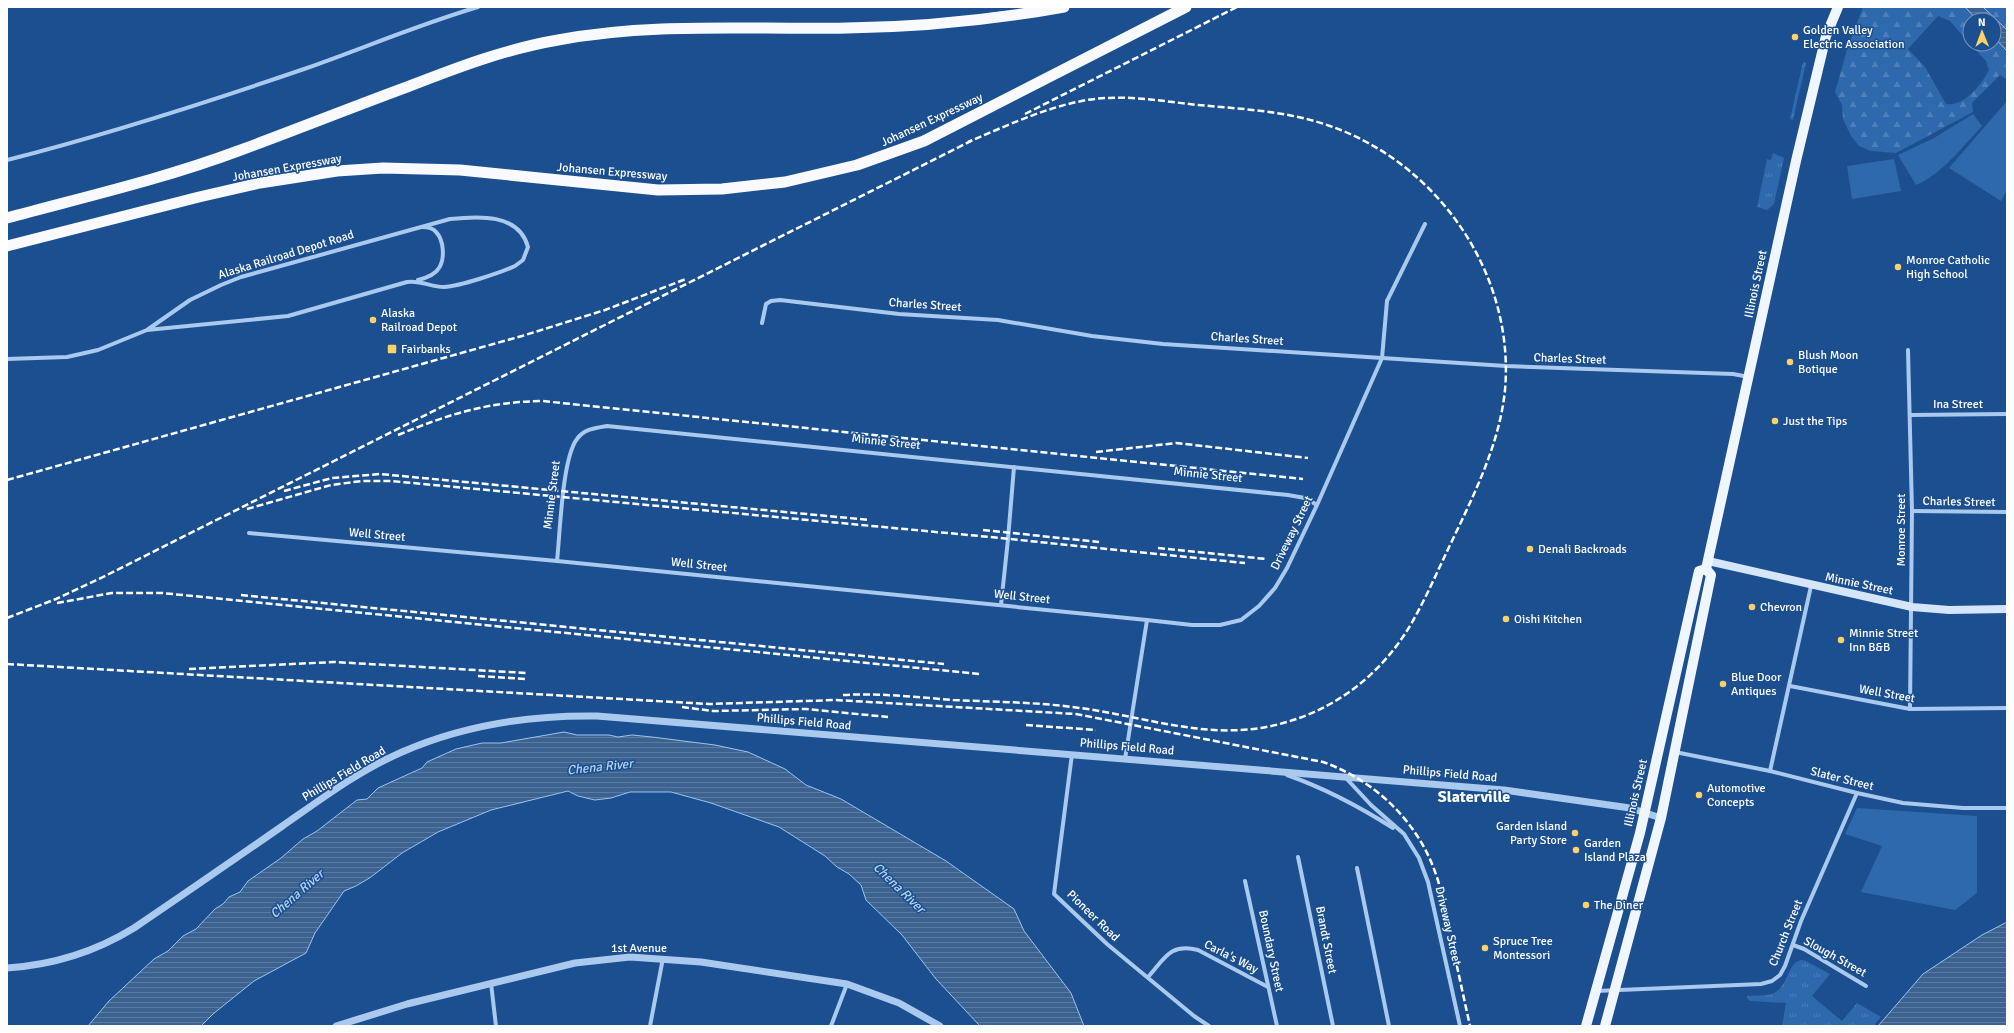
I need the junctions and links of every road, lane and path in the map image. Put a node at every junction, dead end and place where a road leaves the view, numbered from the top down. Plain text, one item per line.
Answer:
1 (478, 7) edge
2 (1064, 7) edge
3 (1186, 7) edge
4 (1838, 7) edge
5 (7, 160) edge
6 (7, 218) edge
7 (1425, 224) dead end
8 (417, 227) junction
9 (7, 246) edge
10 (416, 281) junction
11 (762, 323) dead end
12 (147, 330) junction
13 (1908, 350) dead end
14 (1382, 358) junction
15 (7, 359) edge
16 (1749, 378) junction
17 (2007, 414) edge
18 (1910, 415) junction
19 (1014, 467) junction
20 (1318, 505) junction
21 (1912, 511) junction
22 (2007, 512) edge
23 (249, 533) dead end
24 (557, 561) junction
25 (1707, 565) junction
26 (1811, 586) junction
27 (1001, 605) junction
28 (1912, 607) junction
29 (2007, 609) edge
30 (1147, 620) junction
31 (1790, 686) junction
32 (2007, 708) edge
33 (1910, 709) junction
34 (1675, 752) junction
35 (1072, 754) junction
36 (1125, 759) junction
37 (1275, 771) junction
38 (1770, 771) junction
39 (1344, 776) junction
40 (1857, 793) junction
41 (2007, 808) edge
42 (1645, 813) junction
43 (1661, 818) junction
44 (1404, 834) junction
45 (1298, 857) dead end
46 (1357, 868) dead end
47 (1245, 881) dead end
48 (1793, 946) junction
49 (663, 958) junction
50 (7, 968) edge
51 (1148, 977) junction
52 (491, 984) junction
53 (847, 984) junction
54 (1866, 986) dead end
55 (1268, 987) junction
56 (1596, 991) junction
57 (1615, 991) junction
58 (336, 1026) edge
59 (496, 1026) edge
60 (650, 1026) edge
61 (831, 1026) edge
62 (940, 1026) edge
63 (1209, 1026) edge
64 (1277, 1026) edge
65 (1332, 1026) edge
66 (1389, 1026) edge
67 (1460, 1026) edge
68 (1586, 1026) edge
69 (1605, 1026) edge

1 - 5 street
2 - 6 highway, Johansen Expressway
3 - 9 highway, Johansen Expressway
4 - 16 main road, Illinois Street
7 - 14 street, Driveway Street
8 - 10 street, Alaska Railroad Depot Road
8 - 10 street, Alaska Railroad Depot Road
8 - 12 street, Alaska Railroad Depot Road
10 - 12 street, Alaska Railroad Depot Road
11 - 14 street, Charles Street
12 - 15 street, Alaska Railroad Depot Road
13 - 18 street, Monroe Street
14 - 16 street, Charles Street
14 - 20 street, Driveway Street
16 - 25 main road, Illinois Street
17 - 18 street, Ina Street
18 - 21 street, Monroe Street
19 - 20 street, Minnie Street
19 - 24 street, Minnie Street
19 - 27 street
20 - 30 street, Driveway Street
21 - 22 street, Charles Street
21 - 28 street, Monroe Street
23 - 24 street, Well Street
24 - 27 street, Well Street
25 - 26 main road, Minnie Street
25 - 34 main road, Illinois Street
25 - 42 main road, Illinois Street
26 - 28 main road, Minnie Street
26 - 31 street
27 - 30 street, Well Street
28 - 29 main road, Minnie Street
28 - 33 street, Monroe Street
30 - 36 street
31 - 33 street, Well Street
31 - 38 street
32 - 33 street, Well Street
34 - 38 street, Slater Street
34 - 43 main road, Illinois Street
35 - 36 street, Phillips Field Road
35 - 50 street, Phillips Field Road
35 - 51 street, Pioneer Road
36 - 37 street, Phillips Field Road
37 - 39 street, Phillips Field Road
37 - 44 street, Driveway Street
38 - 40 street, Slater Street
39 - 42 street, Phillips Field Road
39 - 44 street, Driveway Street
40 - 41 street, Slater Street
40 - 48 street, Church Street
42 - 43 street, Phillips Field Road
42 - 56 main road, Illinois Street
43 - 57 main road, Illinois Street
44 - 67 street, Driveway Street
45 - 65 street, Brandt Street
46 - 66 street
47 - 55 street, Boundary Street
48 - 54 street, Slough Street
48 - 57 street, Church Street
49 - 52 street, 1st Avenue
49 - 53 street, 1st Avenue
49 - 60 street
51 - 55 street, Carla's Way
51 - 63 street, Pioneer Road
52 - 58 street, 1st Avenue
52 - 59 street
53 - 61 street
53 - 62 street, 1st Avenue
55 - 64 street, Boundary Street
56 - 57 street, Church Street
56 - 68 main road, Illinois Street
57 - 69 main road, Illinois Street

